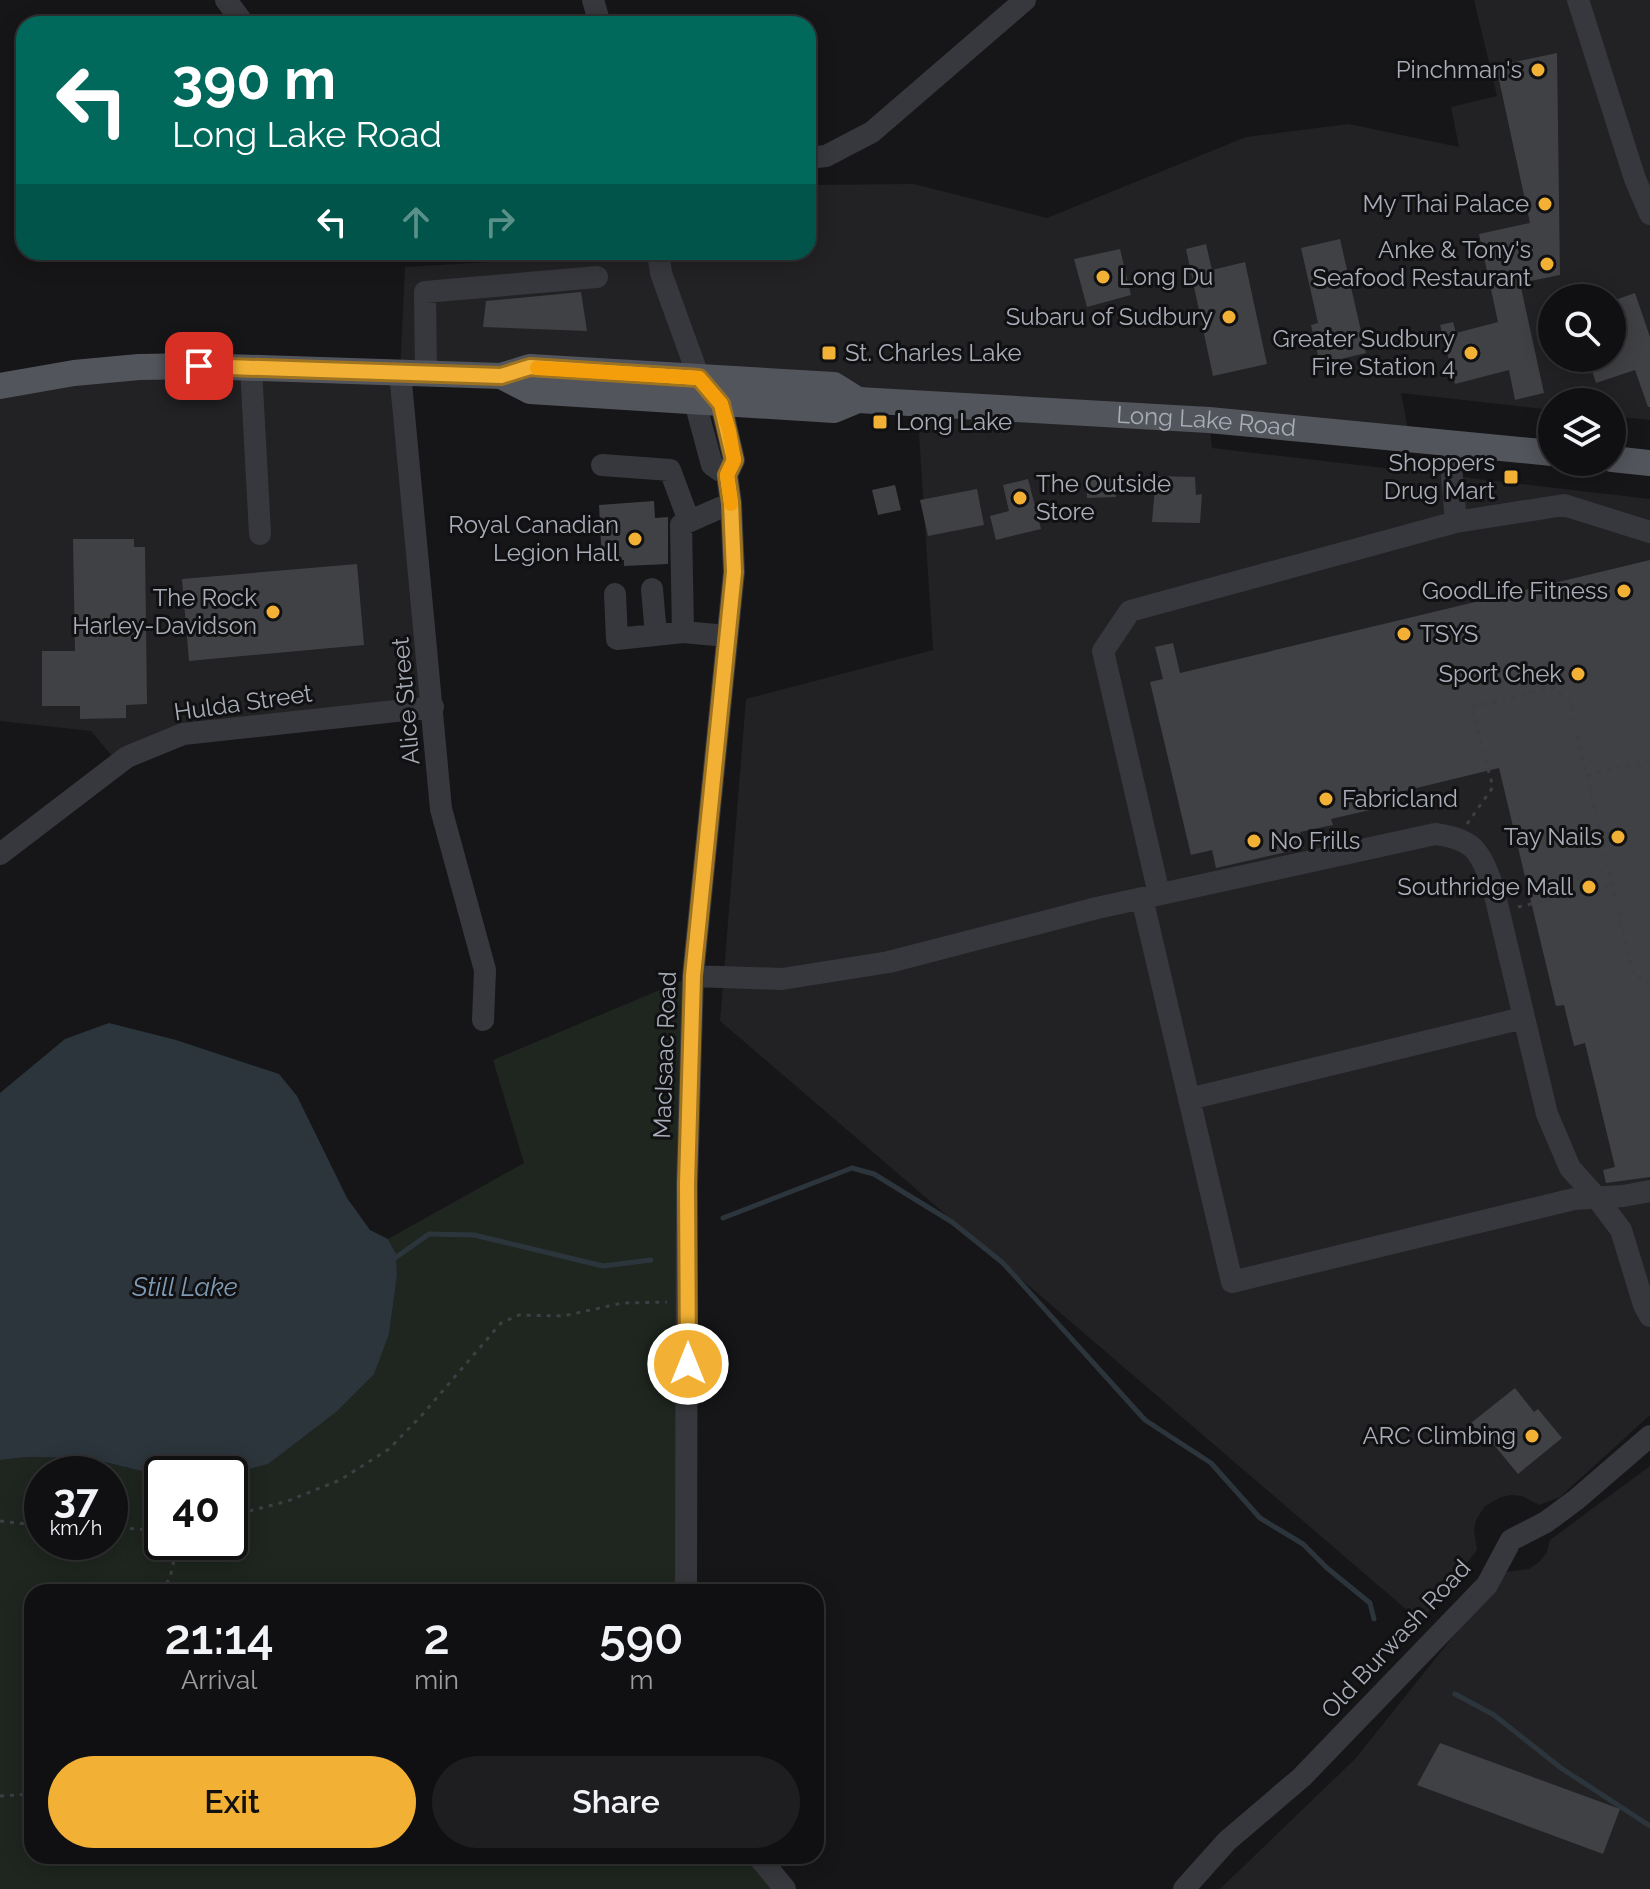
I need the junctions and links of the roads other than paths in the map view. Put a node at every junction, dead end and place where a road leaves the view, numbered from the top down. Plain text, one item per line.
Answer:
1 (1025, 0) edge
2 (1578, 0) edge
3 (816, 157) edge
4 (1642, 176) edge
5 (1650, 214) edge
6 (659, 260) edge
7 (597, 277) dead end
8 (251, 368) junction
9 (413, 373) junction
10 (0, 386) edge
11 (705, 395) junction
12 (1449, 443) junction
13 (1538, 452) edge
14 (1626, 460) edge
15 (1650, 463) edge
16 (602, 465) dead end
17 (731, 503) junction
18 (689, 521) junction
19 (1456, 522) junction
20 (1650, 532) edge
21 (260, 534) dead end
22 (652, 589) dead end
23 (615, 594) dead end
24 (683, 632) junction
25 (656, 635) junction
26 (727, 636) junction
27 (433, 707) junction
28 (0, 854) edge
29 (1151, 896) junction
30 (693, 976) junction
31 (1523, 1018) junction
32 (483, 1020) dead end
33 (1189, 1099) junction
34 (1650, 1191) edge
35 (1597, 1198) junction
36 (1650, 1316) edge
37 (1650, 1436) edge
38 (686, 1584) edge
39 (765, 1864) edge
40 (785, 1889) edge
41 (1184, 1889) edge

1 - 3 street
2 - 4 street
4 - 5 street
6 - 11 street, MacIsaac Road
7 - 9 street, Alice Street
8 - 9 main road, Long Lake Road
8 - 10 main road, Long Lake Road
8 - 21 street
9 - 11 main road, Long Lake Road
9 - 27 street, Alice Street
11 - 12 main road, Long Lake Road
11 - 17 street, MacIsaac Road
12 - 13 main road, Long Lake Road
12 - 19 street
14 - 15 main road
16 - 18 street
17 - 18 street
17 - 26 street, MacIsaac Road
18 - 24 street
19 - 20 street
19 - 29 street
22 - 25 street
23 - 25 street
24 - 25 street
24 - 26 street
26 - 30 street, MacIsaac Road
27 - 28 street, Hulda Street
27 - 32 street, Alice Street
29 - 30 street
29 - 31 street
29 - 33 street
30 - 38 street, MacIsaac Road
31 - 33 street
31 - 35 street
33 - 35 street
34 - 35 street
35 - 36 street
37 - 41 street, Old Burwash Road
39 - 40 street

